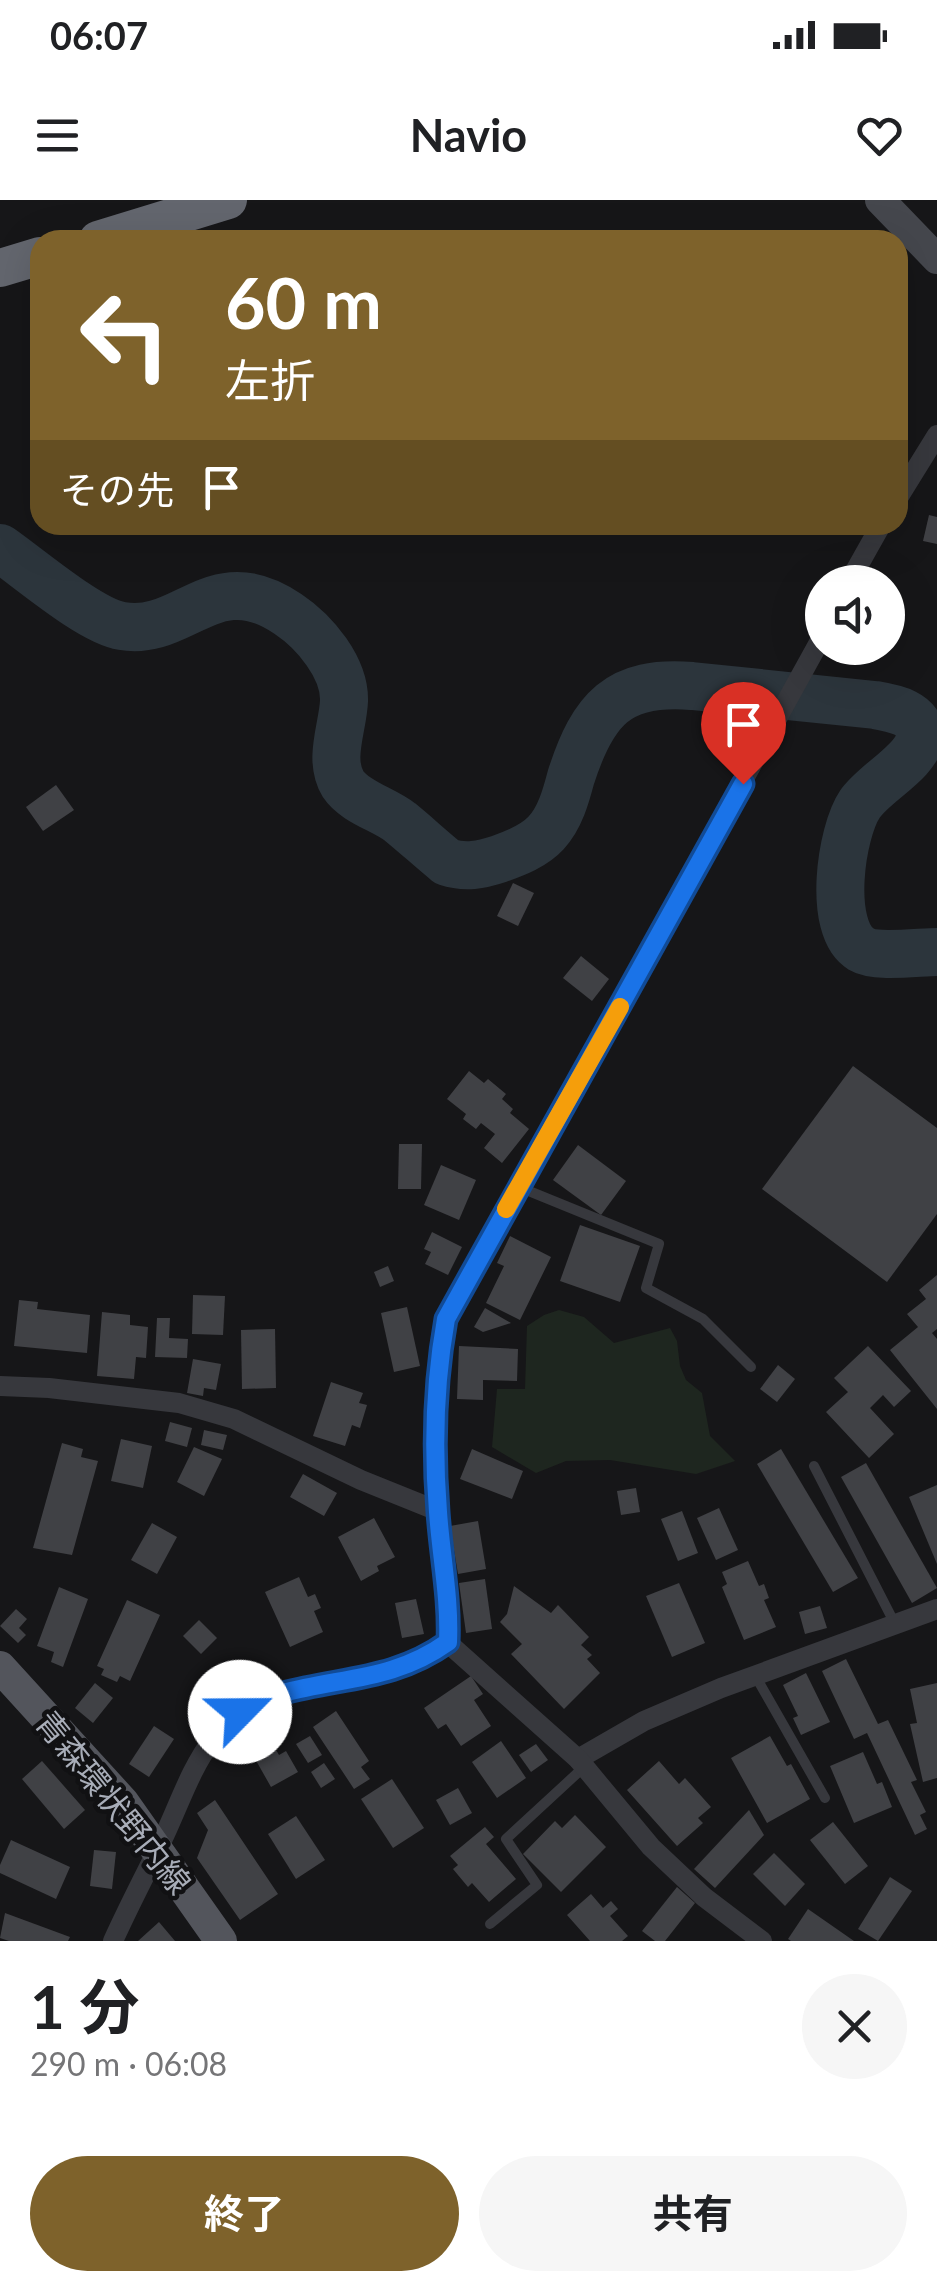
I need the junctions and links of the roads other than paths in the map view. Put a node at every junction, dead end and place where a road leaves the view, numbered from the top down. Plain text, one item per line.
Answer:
1 (228, 200) edge
2 (880, 200) edge
3 (189, 206) edge
4 (125, 230) edge
5 (30, 259) edge
6 (937, 259) edge
7 (0, 268) edge
8 (937, 435) edge
9 (908, 482) edge
10 (875, 535) edge
11 (859, 565) edge
12 (809, 665) edge
13 (518, 1187) junction
14 (750, 1367) dead end
15 (0, 1386) edge
16 (814, 1466) dead end
17 (438, 1512) junction
18 (937, 1608) edge
19 (894, 1622) junction
20 (448, 1642) junction
21 (0, 1667) edge
22 (756, 1676) junction
23 (581, 1763) junction
24 (825, 1798) dead end
25 (157, 1852) junction
26 (490, 1924) dead end
27 (113, 1941) edge
28 (221, 1941) edge
29 (762, 1941) edge

1 - 3 highway
2 - 6 street
3 - 4 highway
5 - 7 highway
8 - 9 street
10 - 11 street
12 - 13 street
13 - 14 lane
13 - 17 street
15 - 17 street
16 - 19 lane
17 - 20 street
18 - 19 street
19 - 22 street
20 - 23 street
20 - 25 street
21 - 25 main road, 青森環状野内線
22 - 23 street
22 - 24 lane
23 - 26 lane
23 - 29 street
25 - 27 street
25 - 28 main road, 青森環状野内線

